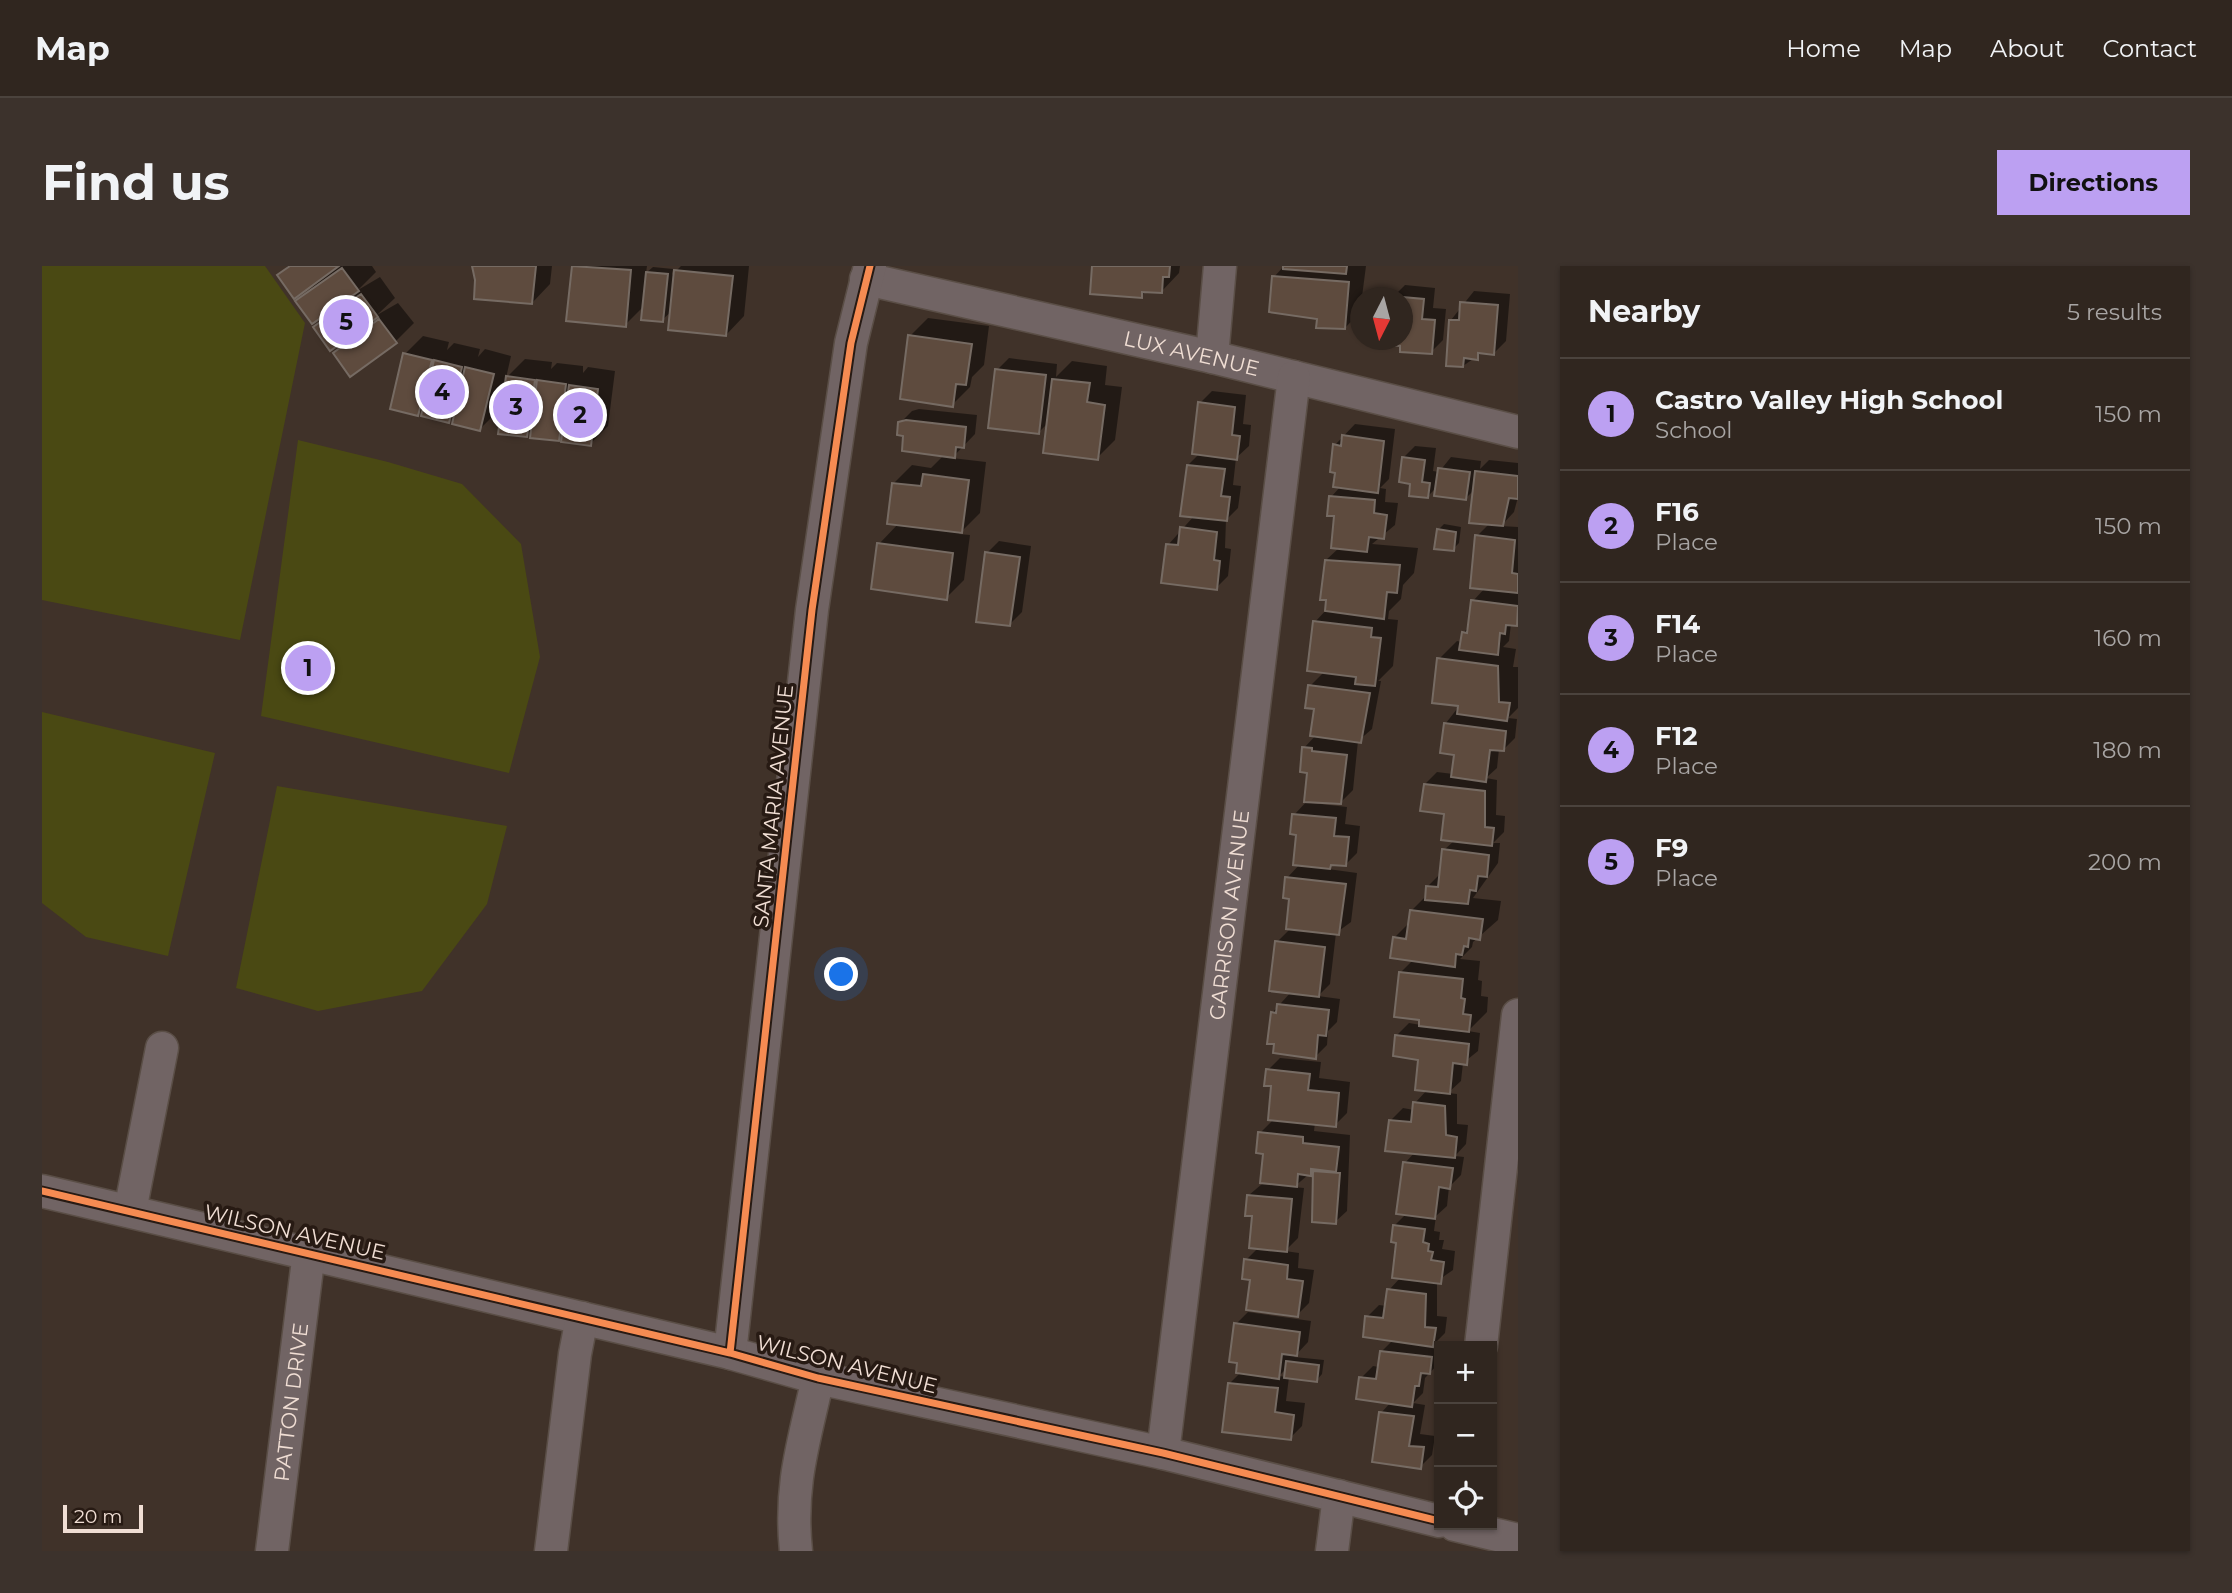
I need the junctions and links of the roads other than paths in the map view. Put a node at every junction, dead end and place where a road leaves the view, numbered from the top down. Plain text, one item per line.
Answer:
1 (1220, 266) edge
2 (868, 273) edge
3 (1212, 357) junction
4 (1294, 377) junction
5 (1518, 432) edge
6 (1518, 1015) edge
7 (162, 1048) dead end
8 (42, 1191) edge
9 (130, 1212) junction
10 (309, 1252) junction
11 (582, 1318) junction
12 (1482, 1341) edge
13 (730, 1353) junction
14 (818, 1378) junction
15 (1163, 1453) junction
16 (1339, 1496) junction
17 (1434, 1519) edge
18 (1478, 1530) edge
19 (1518, 1540) edge
20 (272, 1551) edge
21 (551, 1551) edge
22 (796, 1551) edge
23 (1332, 1551) edge

1 - 3 street
2 - 3 street, LUX AVENUE
2 - 13 street, SANTA MARIA AVENUE
3 - 4 street, LUX AVENUE
4 - 5 street, LUX AVENUE
4 - 15 street, GARRISON AVENUE
6 - 12 street
7 - 9 street
8 - 9 street, WILSON AVENUE
9 - 10 street, WILSON AVENUE
10 - 11 street, WILSON AVENUE
10 - 20 street, PATTON DRIVE
11 - 13 street, WILSON AVENUE
11 - 21 street
13 - 14 street, WILSON AVENUE
14 - 15 street, WILSON AVENUE
14 - 22 street
15 - 16 street, WILSON AVENUE
16 - 17 street, WILSON AVENUE
16 - 23 street
18 - 19 street, WILSON AVENUE

